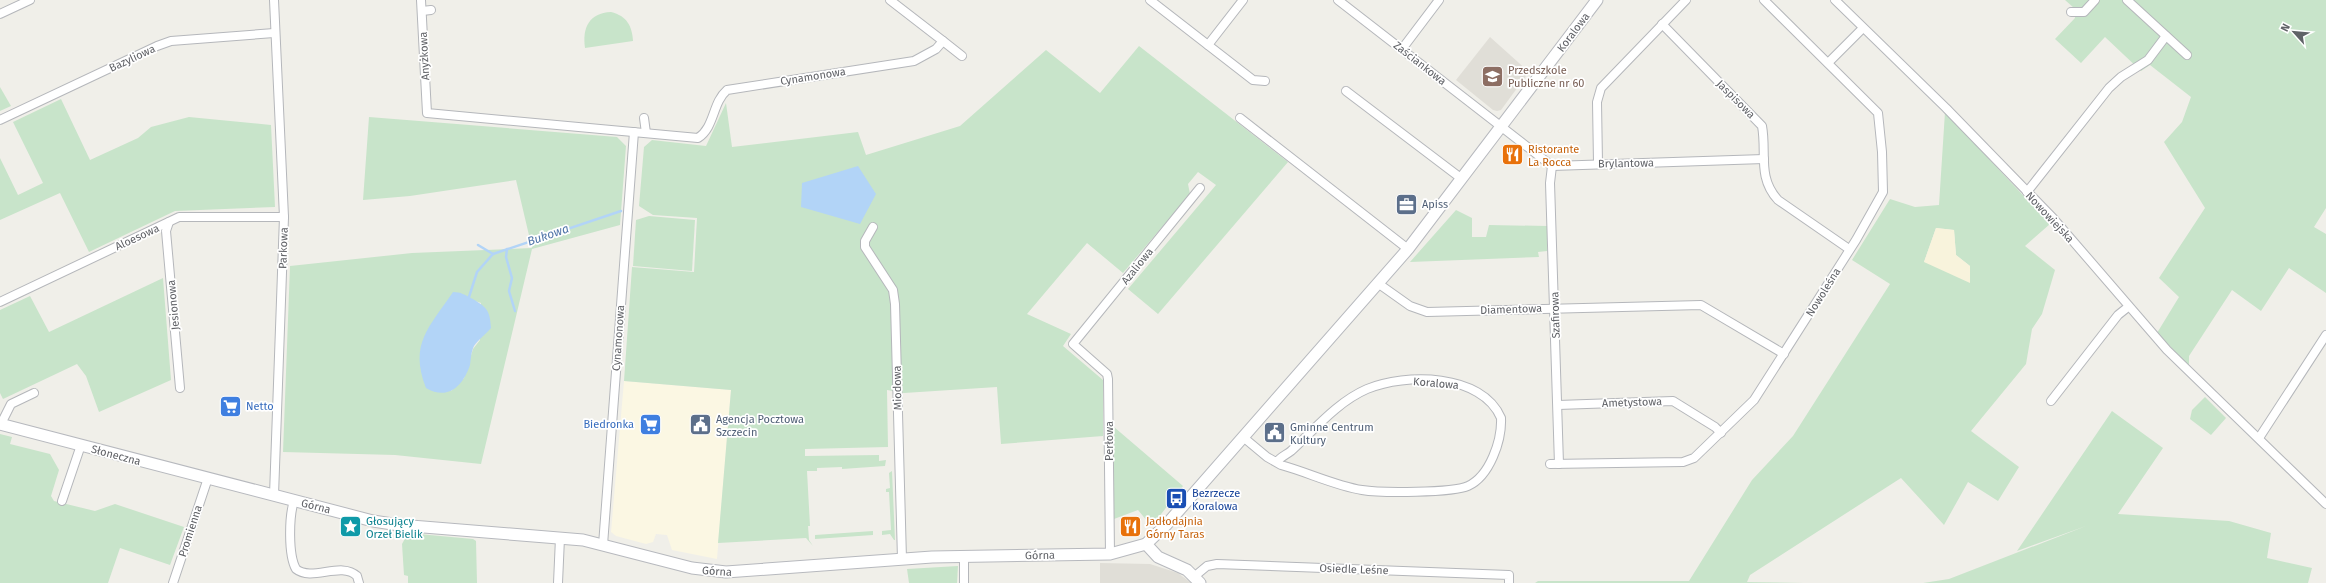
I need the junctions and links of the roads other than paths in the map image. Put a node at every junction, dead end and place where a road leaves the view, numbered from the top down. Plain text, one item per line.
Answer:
1 (30, 0) edge
2 (274, 0) edge
3 (421, 0) edge
4 (890, 0) edge
5 (1150, 0) edge
6 (1243, 0) edge
7 (1338, 0) edge
8 (1439, 0) edge
9 (1597, 0) edge
10 (1686, 0) edge
11 (1764, 0) edge
12 (1835, 0) edge
13 (2095, 0) edge
14 (2127, 0) edge
15 (431, 10) dead end
16 (422, 11) junction
17 (2071, 12) dead end
18 (0, 14) edge
19 (1662, 24) junction
20 (1863, 28) junction
21 (274, 33) junction
22 (2166, 36) junction
23 (943, 41) junction
24 (1208, 45) junction
25 (1402, 49) junction
26 (2187, 55) dead end
27 (962, 56) dead end
28 (1828, 63) junction
29 (1265, 81) dead end
30 (1346, 91) dead end
31 (427, 113) joint
32 (644, 118) dead end
33 (1240, 118) dead end
34 (0, 120) edge
35 (1501, 127) junction
36 (634, 132) junction
37 (646, 134) junction
38 (1764, 160) junction
39 (1598, 163) junction
40 (1552, 166) junction
41 (1462, 179) junction
42 (1200, 188) dead end
43 (2027, 192) junction
44 (284, 217) junction
45 (169, 222) junction
46 (873, 227) dead end
47 (1408, 249) junction
48 (1849, 249) junction
49 (1379, 284) junction
50 (0, 302) edge
51 (2128, 307) junction
52 (1555, 308) junction
53 (2326, 335) edge
54 (1073, 344) joint
55 (1784, 354) junction
56 (180, 388) dead end
57 (34, 393) dead end
58 (2051, 401) dead end
59 (1558, 405) junction
60 (0, 424) edge
61 (1721, 433) junction
62 (1243, 438) junction
63 (2259, 438) junction
64 (80, 445) junction
65 (1290, 452) junction
66 (1277, 462) junction
67 (1550, 464) dead end
68 (1559, 464) junction
69 (1292, 468) junction
70 (208, 478) junction
71 (233, 485) joint
72 (274, 496) junction
73 (62, 501) dead end
74 (294, 501) junction
75 (2326, 504) edge
76 (560, 538) junction
77 (1146, 544) junction
78 (603, 545) junction
79 (1110, 554) junction
80 (964, 556) junction
81 (902, 559) junction
82 (1197, 579) edge
83 (173, 583) edge
84 (359, 583) edge
85 (558, 583) edge
86 (964, 583) edge
87 (1509, 583) edge

1 - 18 street
2 - 21 street, Parkowa
3 - 16 street, Anyżkowa
4 - 23 street
5 - 24 street
6 - 24 street
7 - 25 street, Zaściankowa
8 - 25 street
9 - 35 street, Koralowa
10 - 19 street
11 - 28 street, Nowoleśna
12 - 20 street, Nowowiejska
13 - 17 street
14 - 22 street
15 - 16 street
16 - 31 street, Anyżkowa
19 - 38 street, Jaspisowa
19 - 39 street
20 - 28 street
20 - 43 street, Nowowiejska
21 - 34 street, Bazyliowa
21 - 44 street, Parkowa
22 - 26 street
22 - 43 street
23 - 27 street
23 - 37 street, Cynamonowa
24 - 29 street
25 - 35 street, Zaściankowa
28 - 48 street, Nowoleśna
30 - 41 street
31 - 36 street, Cynamonowa
32 - 37 street
33 - 47 street
35 - 40 street
35 - 41 street, Koralowa
36 - 37 street, Cynamonowa
36 - 78 street, Cynamonowa
38 - 39 street, Brylantowa
38 - 48 street, Jaspisowa
39 - 40 street, Brylantowa
40 - 52 street, Szafirowa
41 - 47 street, Koralowa
42 - 54 street, Azaliowa
43 - 51 street, Nowowiejska
44 - 45 street, Aloesowa
44 - 72 street, Parkowa
45 - 50 street, Aloesowa
45 - 56 street, Jesionowa
46 - 81 street, Miodowa
47 - 49 street, Koralowa
48 - 55 street, Nowoleśna
49 - 52 street, Diamentowa
49 - 62 street, Koralowa
51 - 58 street
51 - 63 street, Nowowiejska
52 - 55 street, Diamentowa
52 - 59 street, Szafirowa
53 - 63 street
54 - 79 street, Perłowa
55 - 61 street, Nowoleśna
57 - 60 street
59 - 61 street, Ametystowa
59 - 68 street, Szafirowa
60 - 64 street, Słoneczna
61 - 68 street, Nowoleśna
62 - 66 street
62 - 77 street, Koralowa
63 - 75 street, Nowowiejska
64 - 70 street, Słoneczna
64 - 73 street
65 - 66 street, Koralowa
65 - 69 street
65 - 69 street, Koralowa
66 - 69 street, Koralowa
67 - 68 street, Nowoleśna
70 - 71 street, Słoneczna
70 - 83 street, Promienna
71 - 72 street, Górna
72 - 74 street, Górna
74 - 76 street, Górna
74 - 84 street, Górna
76 - 78 street, Górna
76 - 85 street
77 - 79 street, Górna
77 - 82 street
78 - 81 street, Górna
79 - 80 street, Górna
80 - 81 street, Górna
80 - 86 street
82 - 87 street, Osiedle Leśne

